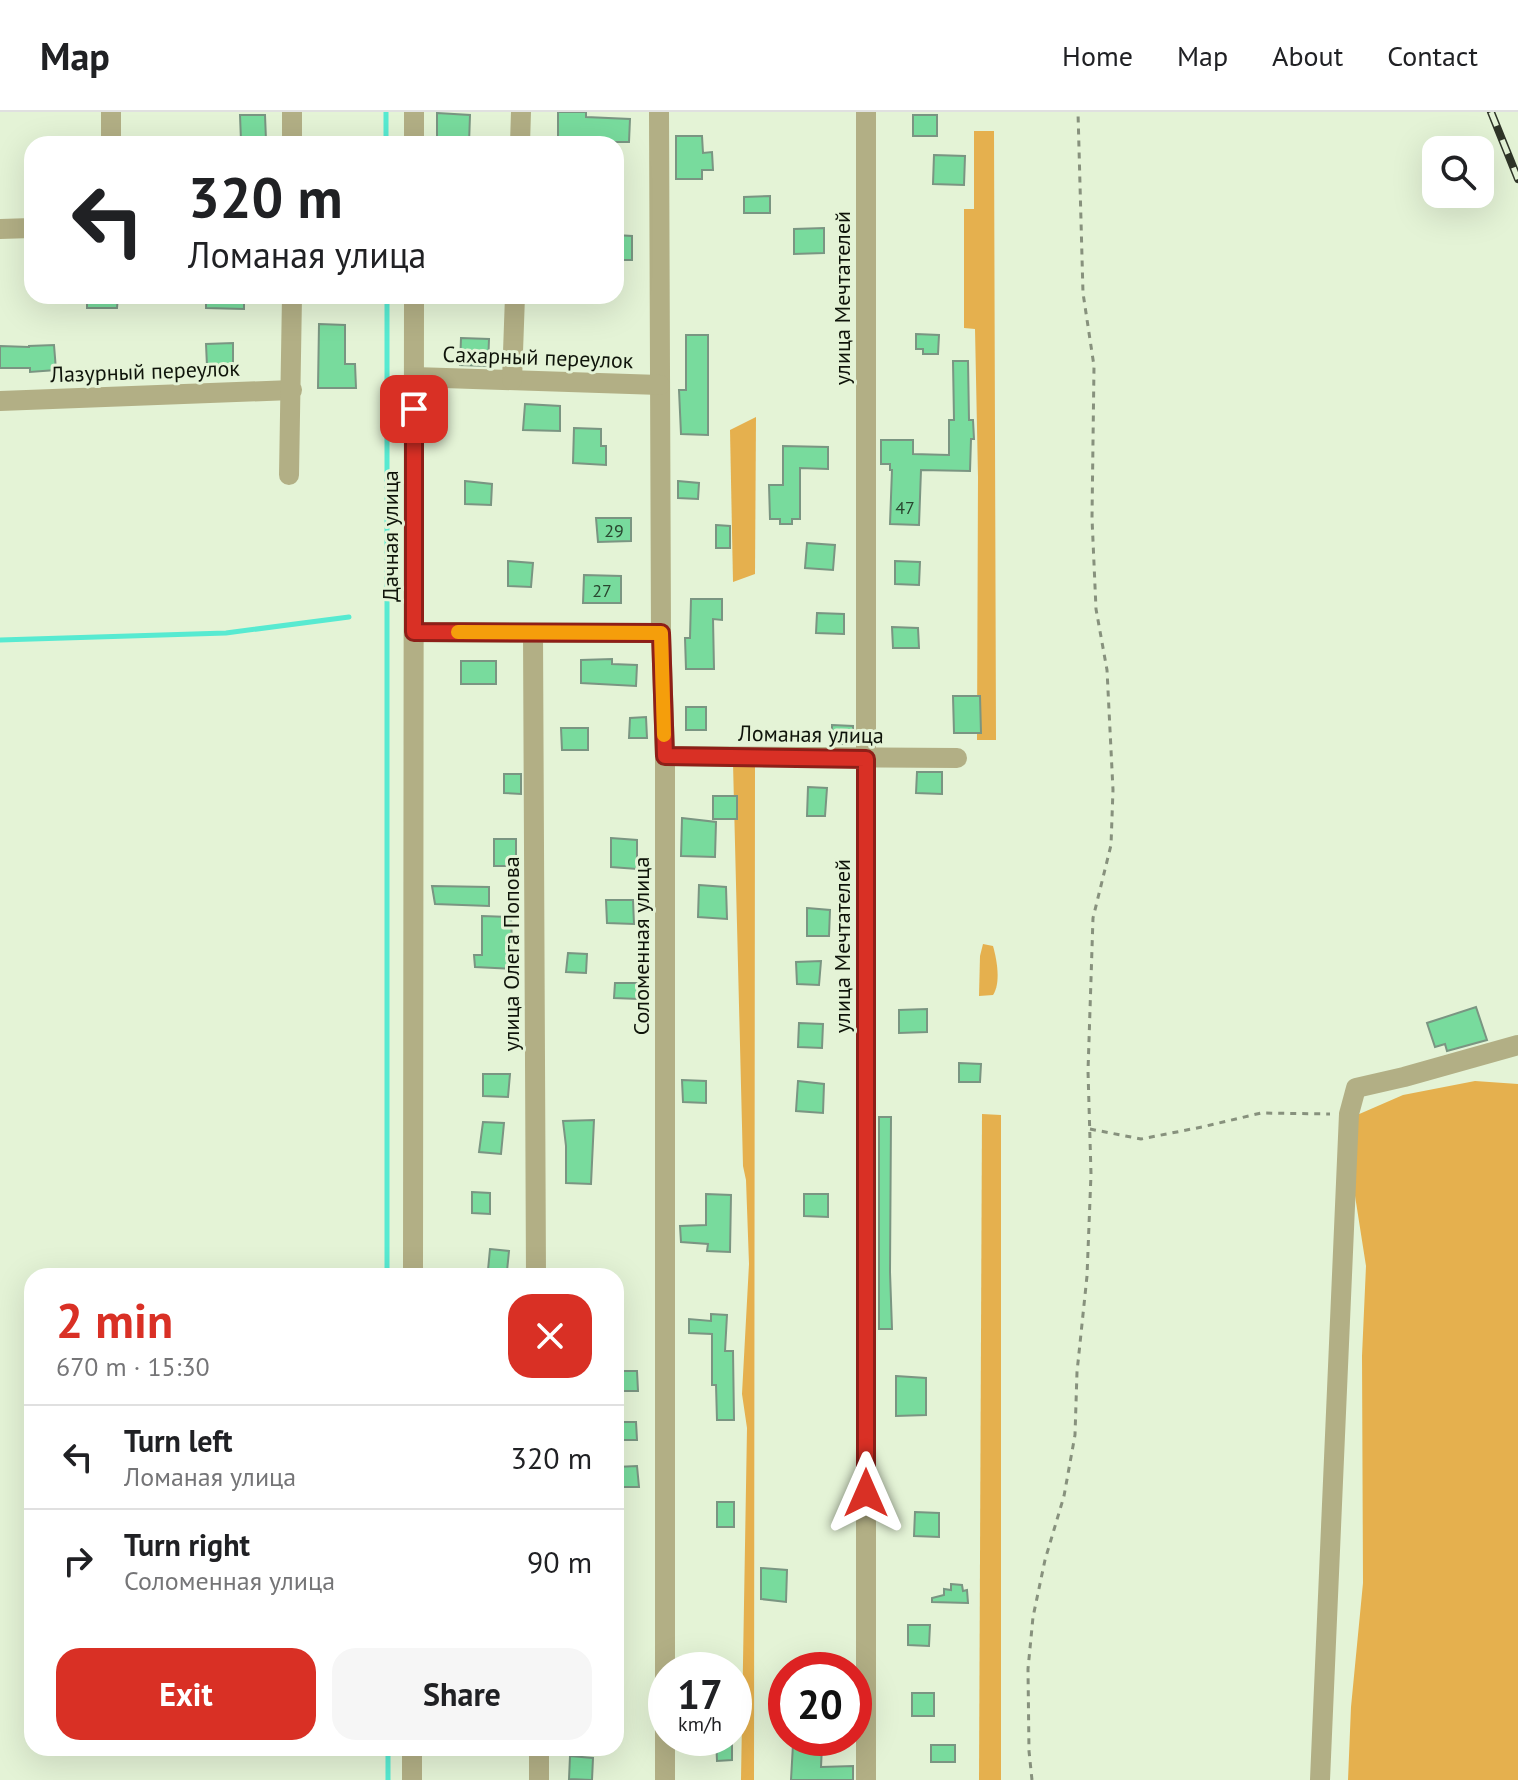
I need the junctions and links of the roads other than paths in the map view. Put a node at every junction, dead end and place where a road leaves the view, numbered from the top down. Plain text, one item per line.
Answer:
1 (111, 112) edge
2 (292, 112) edge
3 (414, 112) edge
4 (521, 112) edge
5 (659, 112) edge
6 (866, 112) edge
7 (111, 136) edge
8 (292, 136) edge
9 (414, 136) edge
10 (520, 136) edge
11 (24, 228) edge
12 (0, 229) edge
13 (292, 304) edge
14 (414, 304) edge
15 (515, 304) edge
16 (414, 377) junction
17 (512, 380) junction
18 (660, 385) junction
19 (292, 390) junction
20 (0, 401) edge
21 (289, 475) dead end
22 (414, 632) junction
23 (533, 633) junction
24 (661, 633) junction
25 (665, 756) junction
26 (957, 758) dead end
27 (866, 759) junction
28 (1518, 1045) edge
29 (413, 1268) edge
30 (536, 1268) edge
31 (412, 1756) edge
32 (539, 1756) edge
33 (412, 1780) edge
34 (539, 1780) edge
35 (665, 1780) edge
36 (866, 1780) edge
37 (1320, 1780) edge

1 - 7 street
2 - 8 street
3 - 9 street
4 - 10 street
5 - 18 street, Соломенная улица
6 - 27 street, улица Мечтателей
11 - 12 street
13 - 19 street
14 - 16 street, Дачная улица
15 - 17 street
16 - 17 street, Сахарный переулок
16 - 22 street, Дачная улица
17 - 18 street, Сахарный переулок
18 - 24 street, Соломенная улица
19 - 20 street, Лазурный переулок
19 - 21 street
22 - 23 street
22 - 29 street, Дачная улица
23 - 24 street
23 - 30 street, улица Олега Попова
24 - 25 street, Соломенная улица
25 - 27 street, Ломаная улица
25 - 35 street, Соломенная улица
26 - 27 street, Ломаная улица
27 - 36 street, улица Мечтателей
28 - 37 street
31 - 33 street
32 - 34 street

